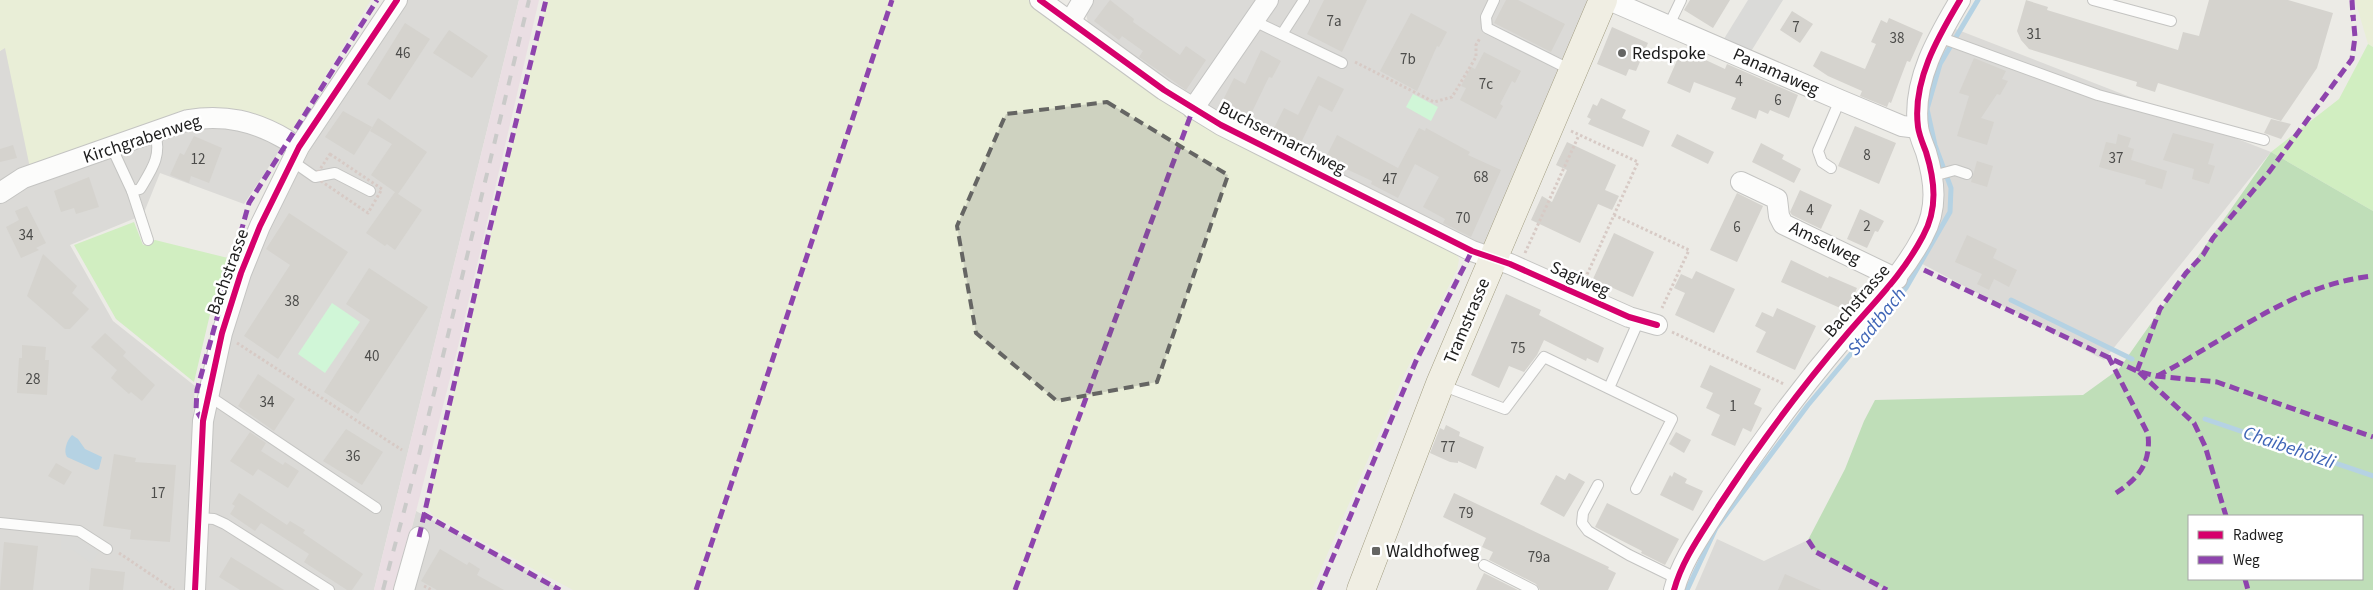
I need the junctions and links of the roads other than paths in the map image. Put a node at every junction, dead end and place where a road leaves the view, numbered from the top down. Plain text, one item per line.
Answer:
1 (397, 0) edge
2 (1040, 0) edge
3 (1083, 0) edge
4 (1268, 0) edge
5 (1304, 0) edge
6 (1494, 0) edge
7 (1603, 0) edge
8 (1608, 0) edge
9 (1682, 0) edge
10 (1960, 0) edge
11 (2094, 0) edge
12 (1254, 21) junction
13 (1070, 22) junction
14 (2171, 22) dead end
15 (1669, 25) junction
16 (1282, 34) junction
17 (1949, 40) junction
18 (1345, 61) road end
19 (1572, 70) junction
20 (1840, 100) junction
21 (1194, 109) junction
22 (1918, 128) junction
23 (155, 133) junction
24 (287, 140) dead end
25 (2264, 140) dead end
26 (112, 148) junction
27 (292, 161) junction
28 (1830, 168) dead end
29 (1941, 174) junction
30 (1967, 174) dead end
31 (1741, 182) dead end
32 (132, 191) junction
33 (370, 191) dead end
34 (0, 193) edge
35 (148, 240) dead end
36 (1492, 259) junction
37 (1896, 279) junction
38 (1650, 323) joint
39 (1440, 384) junction
40 (1609, 388) junction
41 (209, 396) junction
42 (1598, 485) dead end
43 (1636, 489) dead end
44 (376, 508) dead end
45 (200, 518) junction
46 (0, 523) edge
47 (419, 537) dead end
48 (107, 549) road end
49 (1484, 565) dead end
50 (1676, 584) edge
51 (195, 590) edge
52 (329, 590) edge
53 (404, 590) edge
54 (1360, 590) edge
55 (1533, 590) edge

1 - 27 street, Bachstrasse
2 - 13 street, Buchsermarchweg
3 - 13 street
4 - 12 street
5 - 16 lane
6 - 19 lane
7 - 19 main road, Tramstrasse
8 - 15 street, Panamaweg
9 - 15 lane
10 - 17 street, Bachstrasse
11 - 14 lane
12 - 16 lane
12 - 21 street
13 - 21 street, Buchsermarchweg
15 - 20 street, Panamaweg
16 - 18 lane
17 - 22 street, Bachstrasse
17 - 25 lane
19 - 36 main road, Tramstrasse
20 - 22 street, Panamaweg
20 - 28 lane
21 - 36 street, Buchsermarchweg
22 - 29 street, Bachstrasse
23 - 24 street, Kirchgrabenweg
23 - 26 street, Kirchgrabenweg
23 - 32 lane
26 - 32 lane
26 - 34 street, Kirchgrabenweg
27 - 33 lane
27 - 41 street, Bachstrasse
29 - 30 lane
29 - 37 street, Bachstrasse
31 - 37 street, Amselweg
32 - 35 lane
36 - 38 street, Sagiweg
36 - 39 main road, Tramstrasse
37 - 50 street, Bachstrasse
38 - 40 lane
39 - 40 lane
39 - 54 main road, Tramstrasse
40 - 43 lane
41 - 44 lane
41 - 45 street, Bachstrasse
42 - 50 lane
45 - 51 street, Bachstrasse
45 - 52 lane
46 - 48 lane
47 - 53 street
49 - 55 lane

